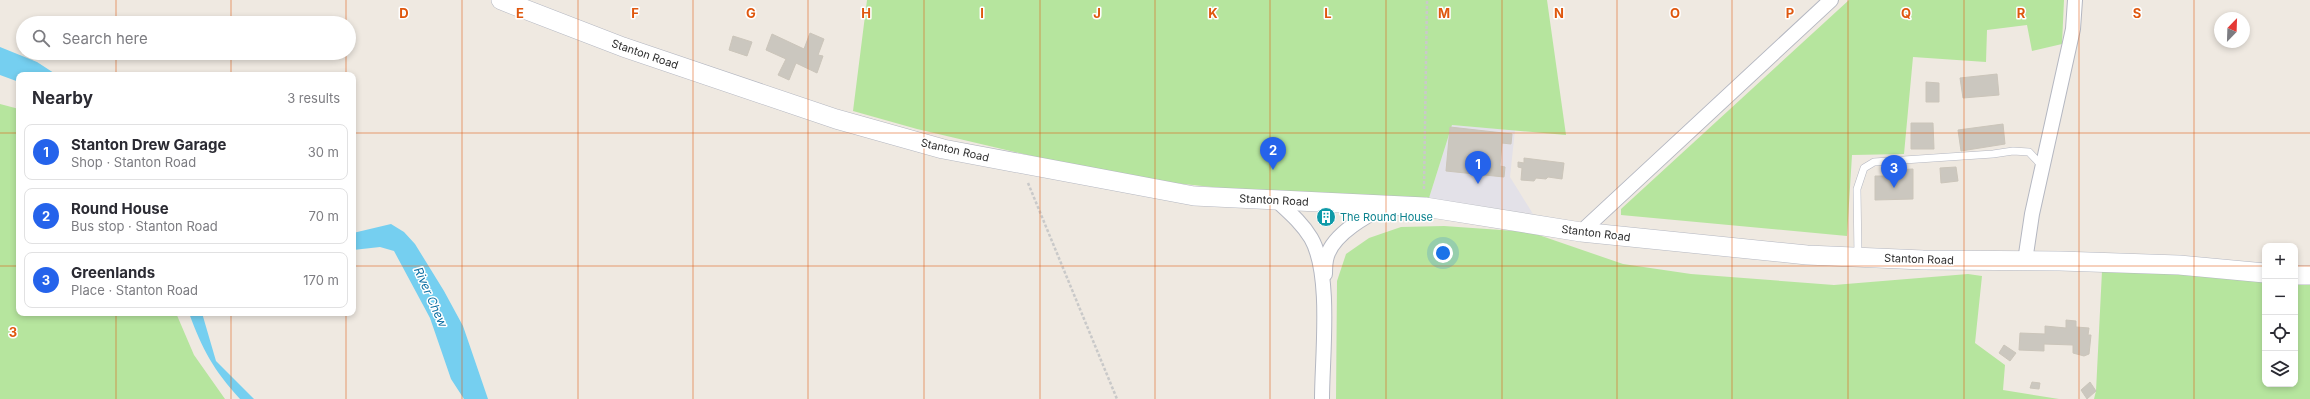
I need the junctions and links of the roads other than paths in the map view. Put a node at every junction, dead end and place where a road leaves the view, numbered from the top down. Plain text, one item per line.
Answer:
1 (501, 0) edge
2 (1831, 0) edge
3 (2075, 0) edge
4 (2042, 166) junction
5 (1276, 200) junction
6 (1387, 205) junction
7 (1581, 232) junction
8 (1858, 258) junction
9 (2025, 261) junction
10 (2262, 273) edge
11 (2298, 275) edge
12 (2310, 275) edge
13 (1324, 279) junction
14 (1322, 399) edge

1 - 5 main road, Stanton Road
2 - 7 street
3 - 4 street
4 - 8 lane
4 - 9 street
5 - 6 main road, Stanton Road
5 - 13 street
6 - 7 main road, Stanton Road
6 - 13 street
7 - 8 main road, Stanton Road
8 - 9 main road, Stanton Road
9 - 10 main road, Stanton Road
11 - 12 main road
13 - 14 street

